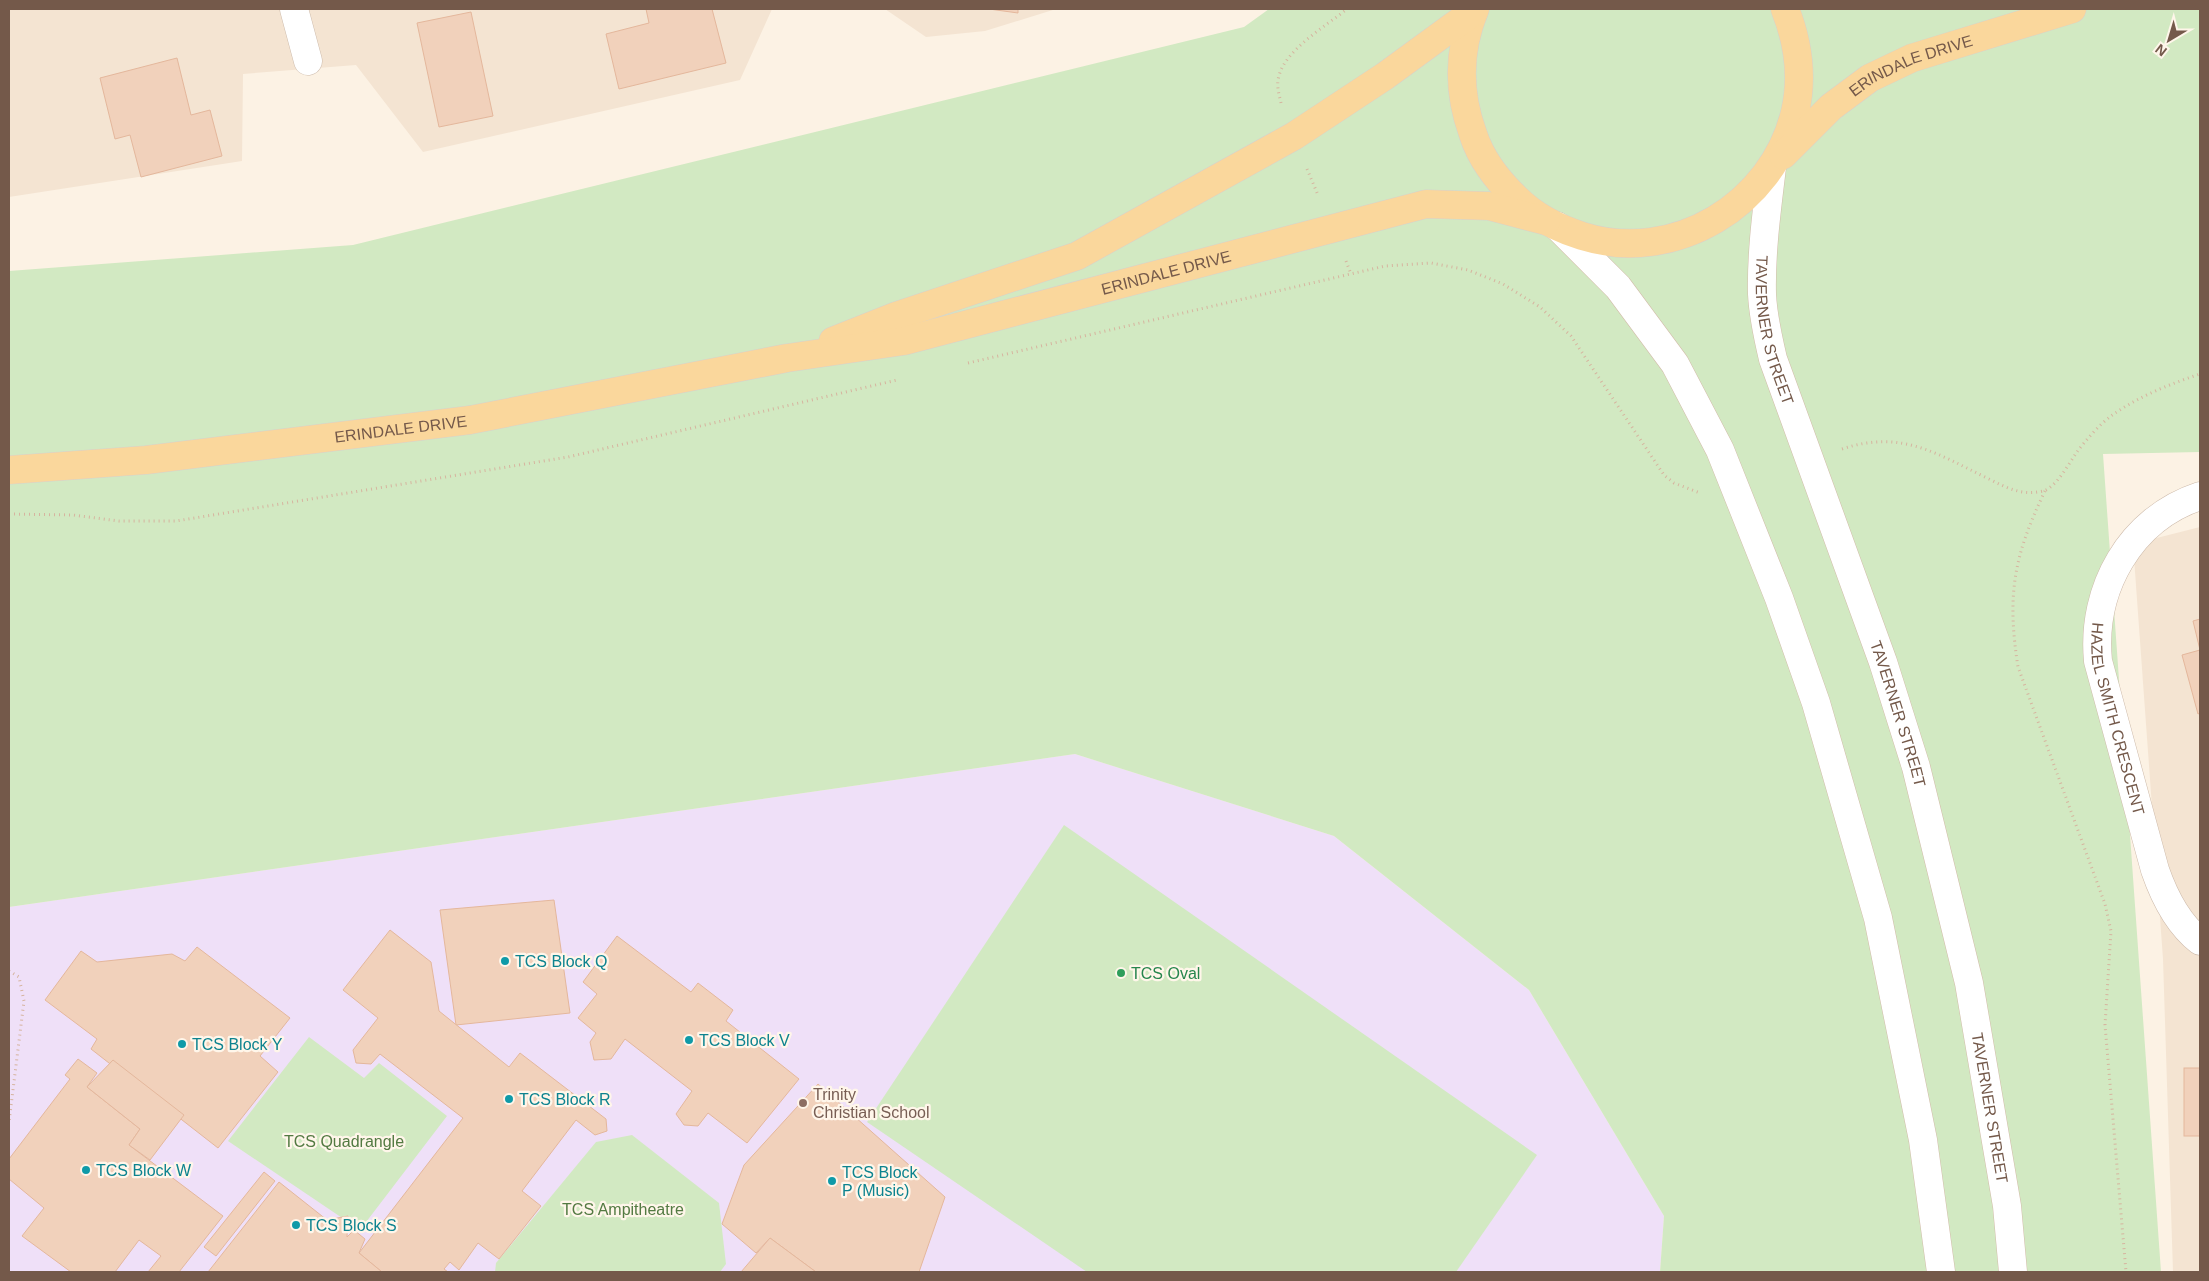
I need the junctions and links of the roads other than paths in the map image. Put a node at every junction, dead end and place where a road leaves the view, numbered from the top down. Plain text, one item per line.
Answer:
1 (294, 9) edge
2 (1785, 9) edge
3 (2072, 9) edge
4 (1474, 10) edge
5 (308, 61) dead end
6 (1773, 166) junction
7 (1551, 224) junction
8 (787, 358) junction
9 (9, 470) edge
10 (2200, 496) edge
11 (2200, 942) edge
12 (1941, 1272) edge
13 (2013, 1272) edge

1 - 5 main road
2 - 6 main road
3 - 6 main road, ERINDALE DRIVE
4 - 7 main road
4 - 8 main road, ERINDALE DRIVE
6 - 7 main road
6 - 13 main road, TAVERNER STREET
7 - 8 main road, ERINDALE DRIVE
7 - 12 main road
8 - 9 main road, ERINDALE DRIVE
10 - 11 main road, HAZEL SMITH CRESCENT

